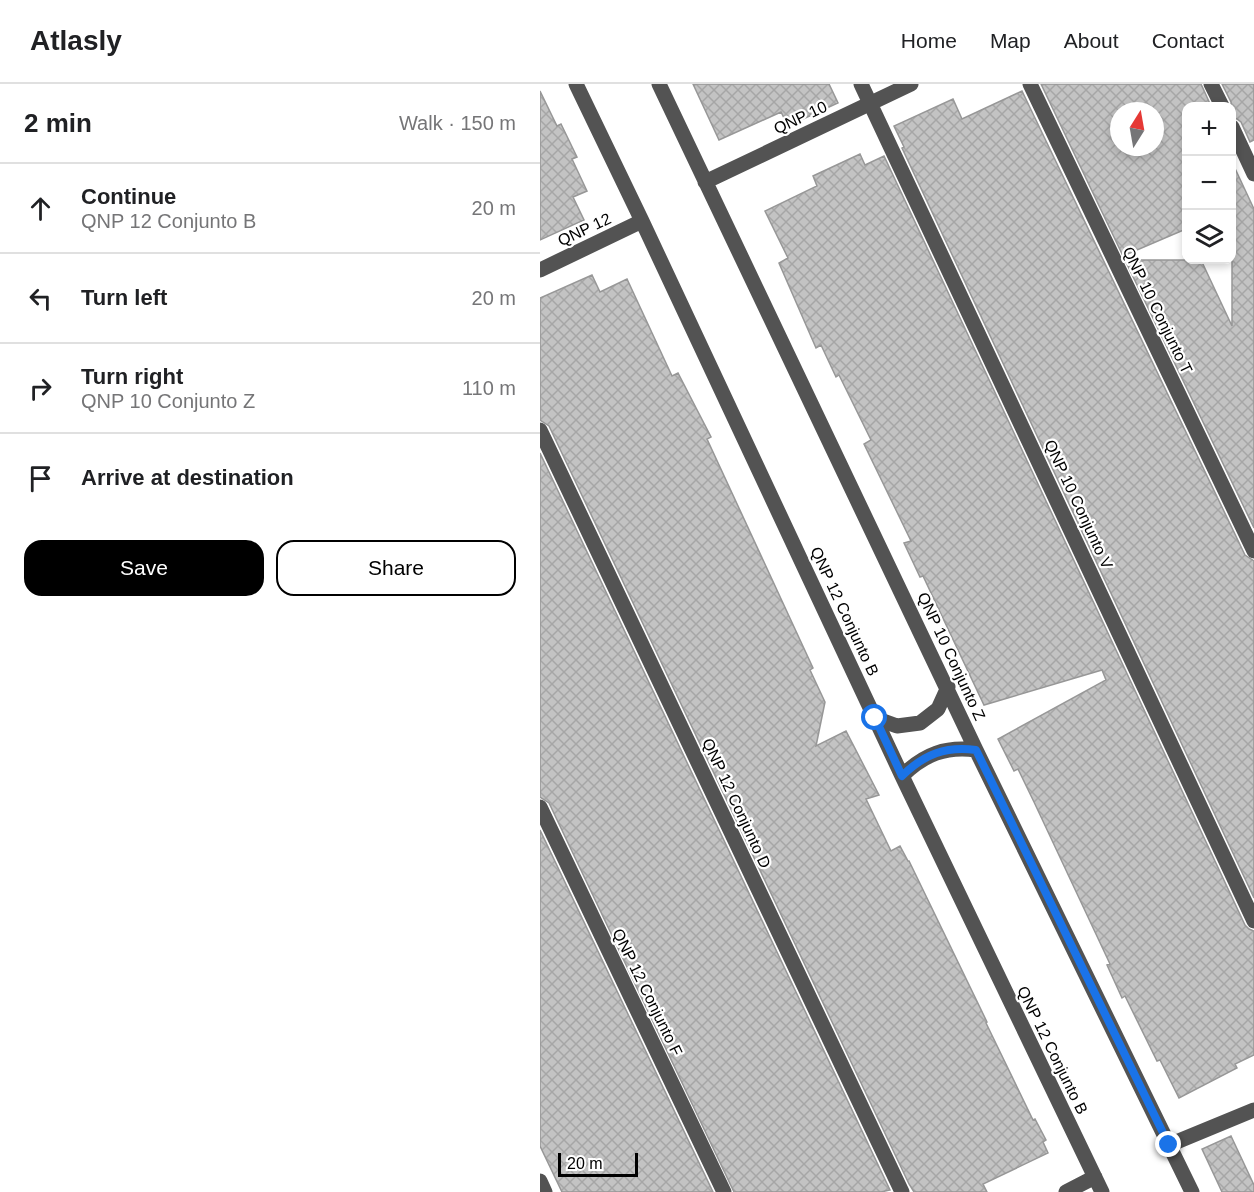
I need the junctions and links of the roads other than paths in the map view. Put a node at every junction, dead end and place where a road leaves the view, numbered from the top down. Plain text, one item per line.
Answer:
1 (576, 84) edge
2 (659, 84) edge
3 (861, 84) edge
4 (911, 84) edge
5 (1030, 84) edge
6 (1211, 84) edge
7 (1220, 102) edge
8 (870, 103) junction
9 (1236, 136) edge
10 (1254, 174) edge
11 (705, 182) junction
12 (642, 221) junction
13 (540, 270) edge
14 (540, 430) edge
15 (1254, 551) edge
16 (948, 687) junction
17 (875, 718) junction
18 (976, 750) junction
19 (902, 776) junction
20 (540, 807) edge
21 (1254, 921) edge
22 (1254, 1110) edge
23 (1169, 1145) junction
24 (1095, 1178) junction
25 (540, 1181) edge
26 (545, 1192) edge
27 (724, 1192) edge
28 (902, 1192) edge
29 (1066, 1192) edge
30 (1102, 1192) edge
31 (1192, 1192) edge

1 - 12 street, QNP 12 Conjunto B
2 - 11 street, QNP 10 Conjunto Z
3 - 8 street, QNP 10 Conjunto V
4 - 8 street, QNP 10
5 - 15 street, QNP 10 Conjunto T
6 - 7 street
8 - 11 street, QNP 10
8 - 21 street, QNP 10 Conjunto V
9 - 10 street
11 - 16 street, QNP 10 Conjunto Z
12 - 13 street, QNP 12
12 - 17 street, QNP 12 Conjunto B
14 - 28 street, QNP 12 Conjunto D
16 - 17 street
16 - 18 street, QNP 10 Conjunto Z
17 - 19 street, QNP 12 Conjunto B
18 - 19 street
18 - 23 street, QNP 10 Conjunto Z
19 - 24 street, QNP 12 Conjunto B
20 - 27 street, QNP 12 Conjunto F
22 - 23 street
23 - 31 street, QNP 10 Conjunto Z
24 - 29 street
24 - 30 street, QNP 12 Conjunto B
25 - 26 street

